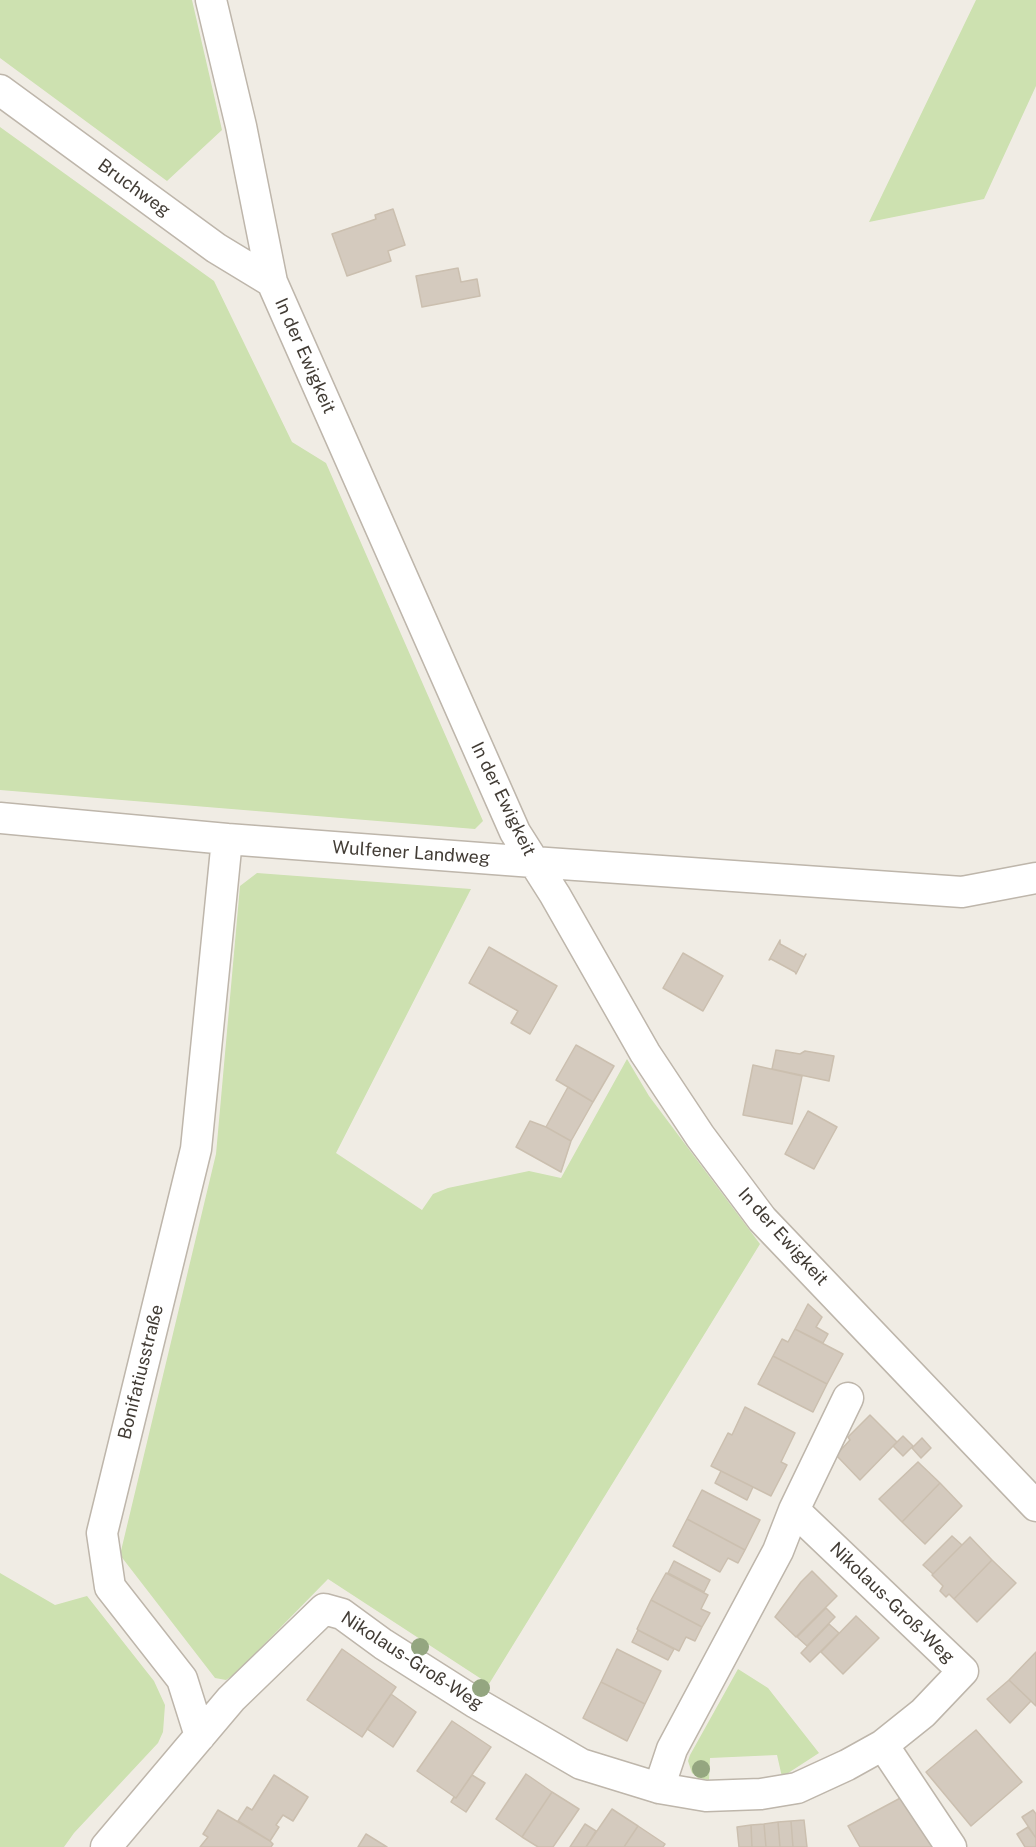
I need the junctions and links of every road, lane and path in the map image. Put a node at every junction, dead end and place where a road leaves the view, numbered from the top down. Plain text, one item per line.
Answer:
1 (211, 0) edge
2 (0, 90) edge
3 (272, 282) junction
4 (0, 818) edge
5 (227, 838) junction
6 (533, 862) junction
7 (1036, 878) edge
8 (848, 1398) dead end
9 (1036, 1506) edge
10 (794, 1510) junction
11 (200, 1736) junction
12 (883, 1744) junction
13 (659, 1788) junction
14 (106, 1847) edge
15 (951, 1847) edge

1 - 3 street, In der Ewigkeit
2 - 3 street, Bruchweg
3 - 6 street, In der Ewigkeit
4 - 5 street, Wulfener Landweg
5 - 6 street, Wulfener Landweg
5 - 11 street, Bonifatiusstraße
6 - 7 street, Wulfener Landweg
6 - 9 street, In der Ewigkeit
8 - 10 street
10 - 12 street, Nikolaus-Groß-Weg
10 - 13 street
11 - 13 street, Nikolaus-Groß-Weg
11 - 14 street
12 - 13 street, Nikolaus-Groß-Weg
12 - 15 street

